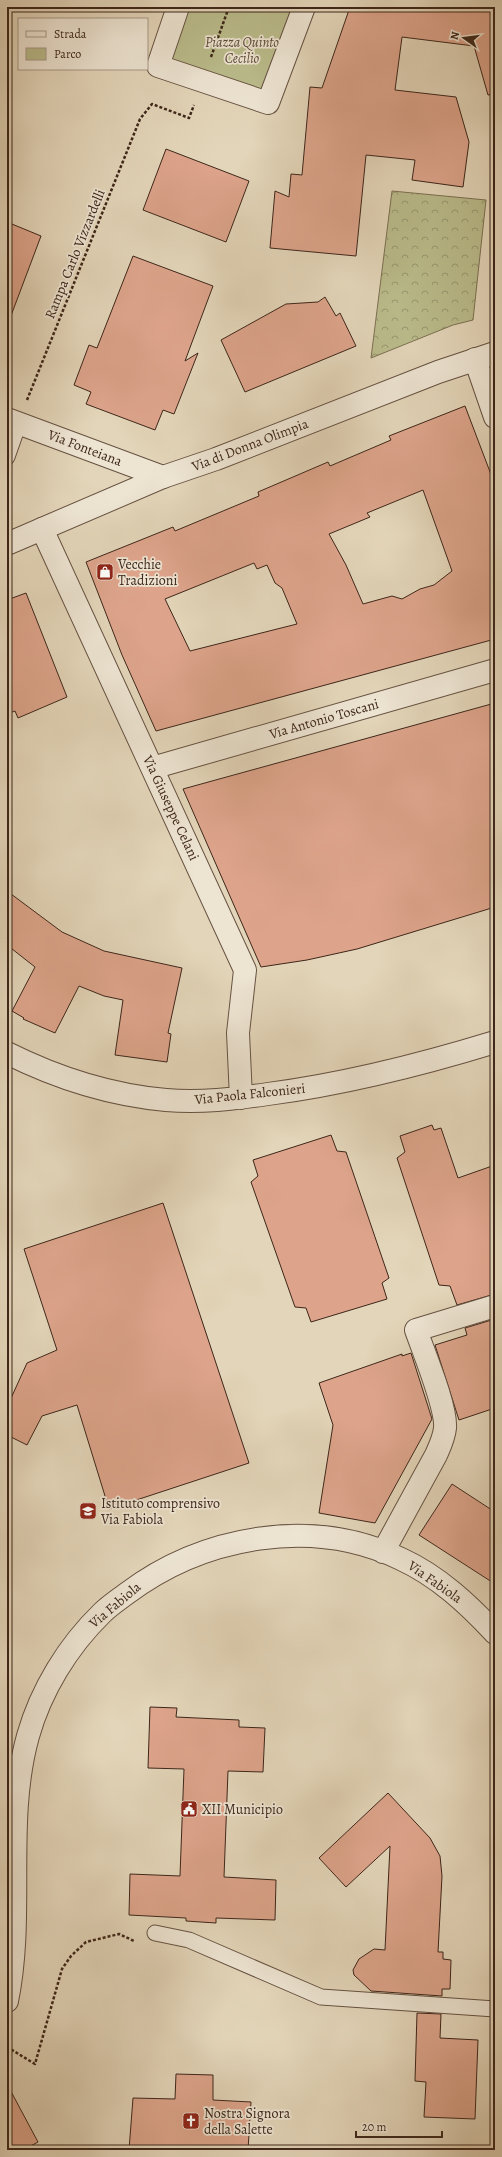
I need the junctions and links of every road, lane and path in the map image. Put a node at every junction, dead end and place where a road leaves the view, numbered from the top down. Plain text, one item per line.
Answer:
1 (178, 7) edge
2 (304, 7) edge
3 (140, 119) dead end
4 (485, 356) edge
5 (29, 396) dead end
6 (495, 417) edge
7 (13, 421) edge
8 (7, 457) edge
9 (164, 477) junction
10 (42, 529) junction
11 (7, 544) edge
12 (495, 670) edge
13 (152, 768) junction
14 (495, 1042) edge
15 (7, 1053) edge
16 (241, 1098) junction
17 (495, 1306) edge
18 (383, 1552) junction
19 (495, 1633) edge
20 (155, 1933) dead end
21 (139, 1943) dead end
22 (7, 2001) edge
23 (495, 2009) edge
24 (7, 2047) edge

1 - 2 street
3 - 5 path, Rampa Carlo Vizzardelli
4 - 6 street
4 - 9 street, Via di Donna Olimpia
7 - 8 lane
7 - 9 street, Via Fonteiana
9 - 10 street, Via di Donna Olimpia
10 - 11 street, Via di Donna Olimpia
10 - 13 street, Via Giuseppe Celani
12 - 13 street, Via Antonio Toscani
13 - 16 street, Via Giuseppe Celani
14 - 16 street, Via Paola Falconieri
15 - 16 street, Via Paola Falconieri
17 - 18 street
18 - 19 street, Via Fabiola
18 - 22 street, Via Fabiola
20 - 23 lane
21 - 24 path

